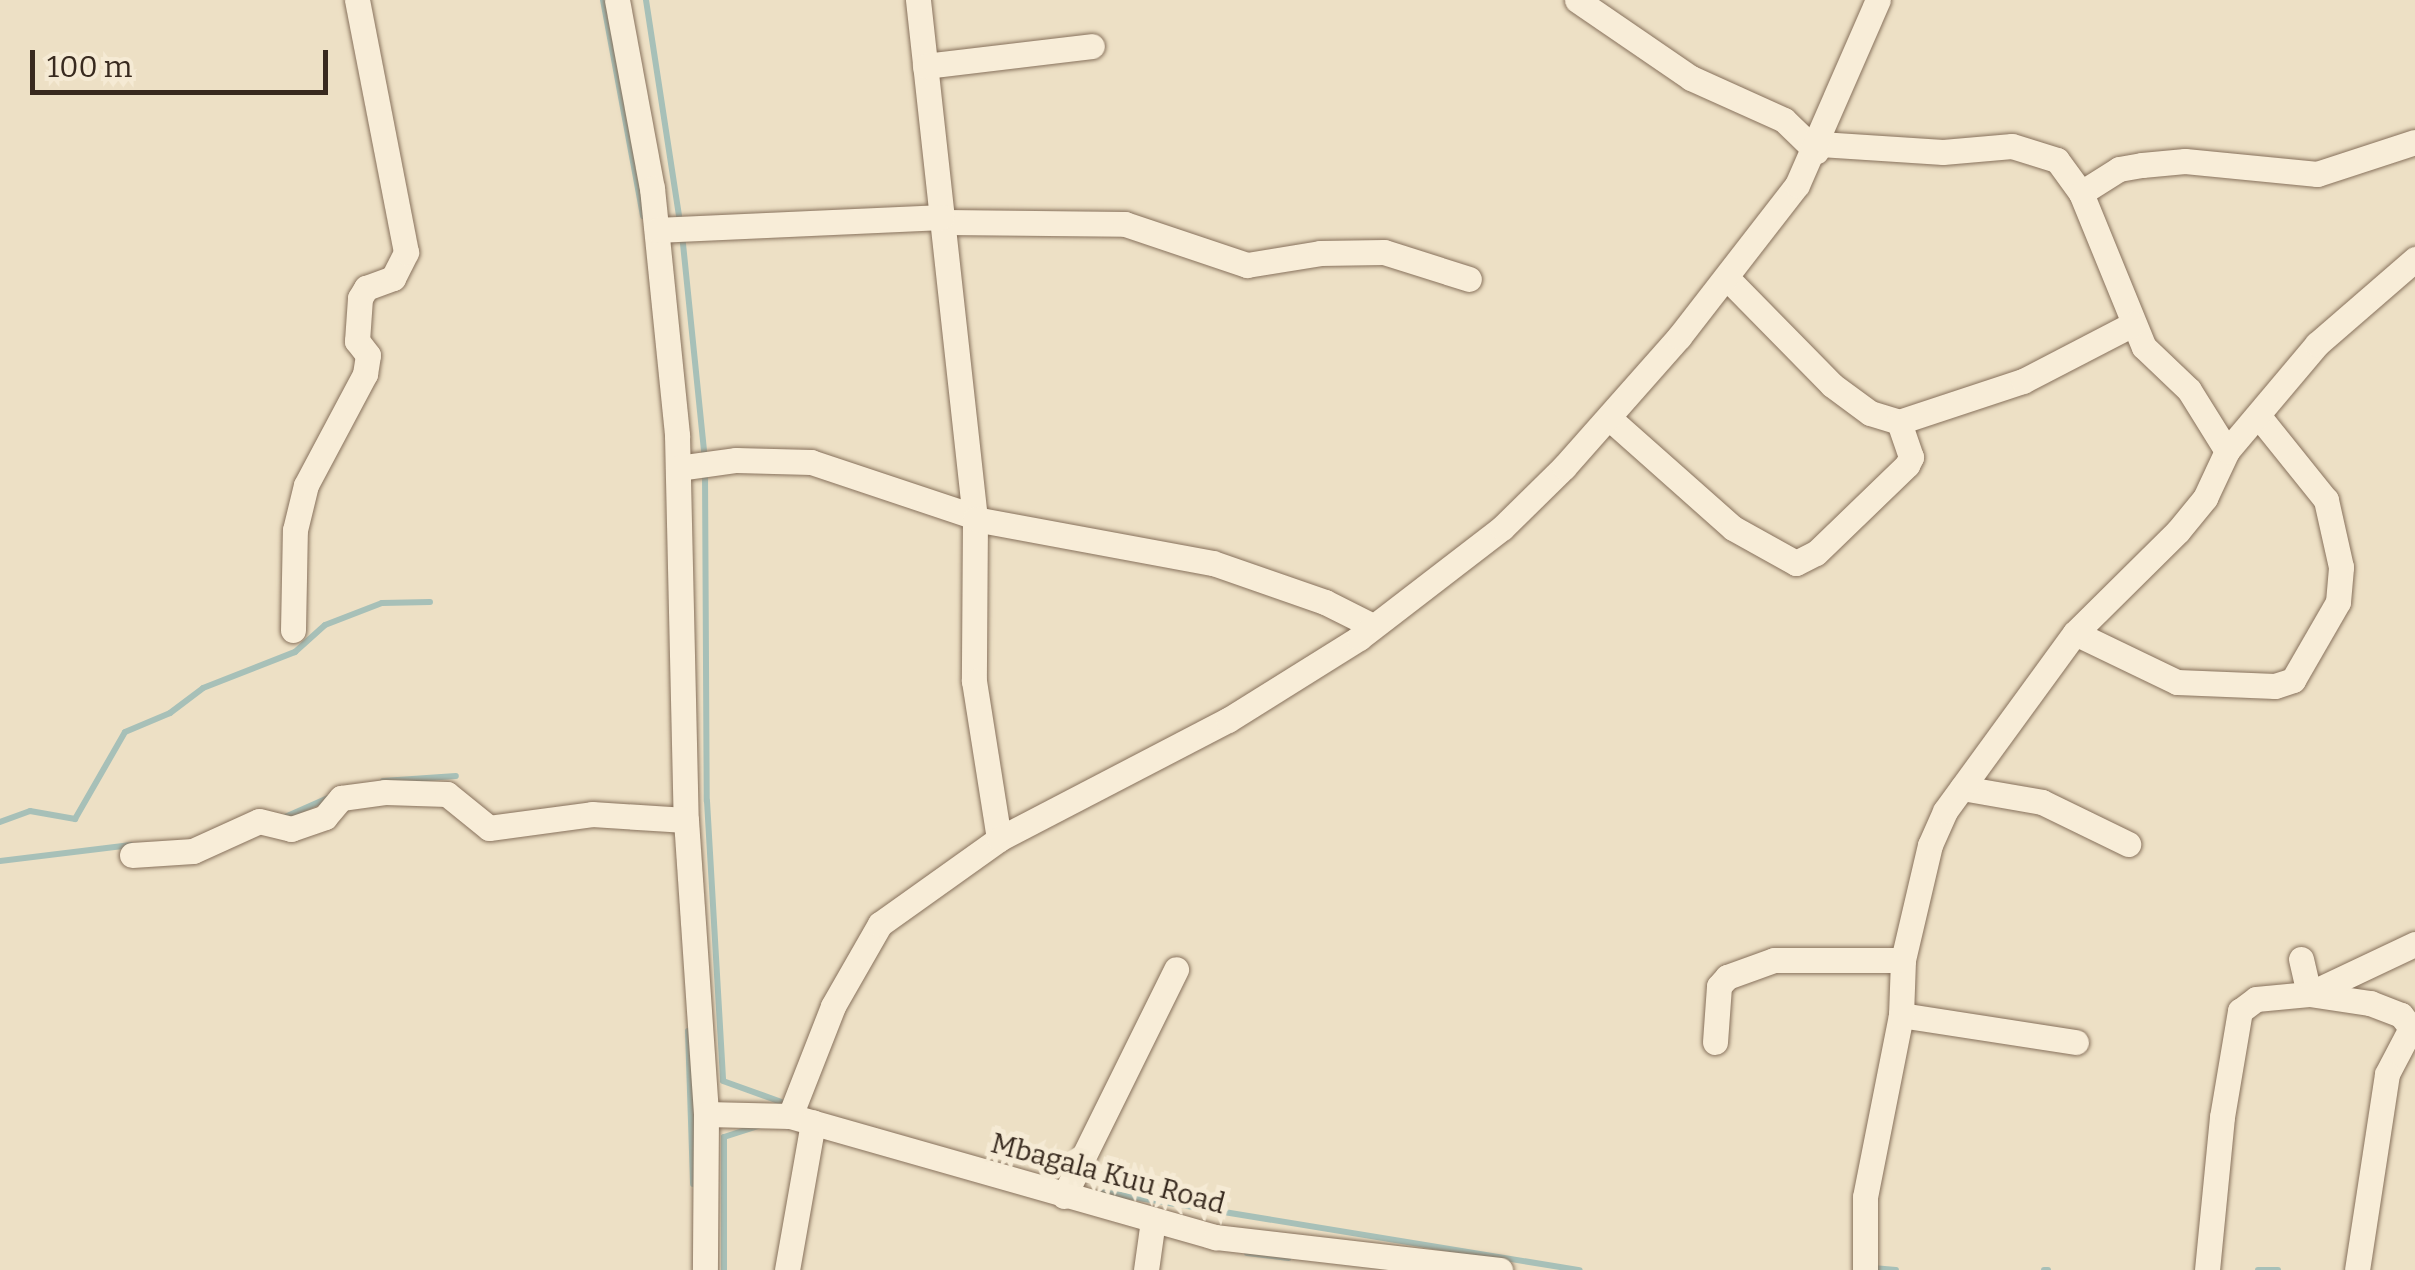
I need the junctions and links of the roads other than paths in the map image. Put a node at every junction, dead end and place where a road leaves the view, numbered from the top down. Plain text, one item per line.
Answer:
1 (357, 0) edge
2 (617, 0) edge
3 (918, 0) edge
4 (1578, 0) edge
5 (1878, 0) edge
6 (1092, 46) dead end
7 (924, 66) junction
8 (2415, 142) edge
9 (1818, 147) junction
10 (2081, 193) junction
11 (944, 220) junction
12 (656, 230) junction
13 (2415, 259) edge
14 (1727, 278) junction
15 (1468, 279) dead end
16 (2133, 324) junction
17 (1609, 418) junction
18 (2260, 418) junction
19 (1899, 422) junction
20 (2226, 451) junction
21 (678, 468) junction
22 (973, 518) junction
23 (1370, 625) junction
24 (293, 630) dead end
25 (2075, 633) junction
26 (1962, 788) junction
27 (686, 820) junction
28 (999, 839) junction
29 (2128, 844) dead end
30 (132, 855) dead end
31 (2415, 944) edge
32 (2301, 958) dead end
33 (1903, 960) junction
34 (1176, 969) dead end
35 (2310, 994) junction
36 (1900, 1015) junction
37 (1716, 1042) dead end
38 (2076, 1042) dead end
39 (706, 1114) junction
40 (802, 1119) junction
41 (1064, 1196) junction
42 (1153, 1220) junction
43 (705, 1270) edge
44 (787, 1270) edge
45 (1146, 1270) edge
46 (1500, 1270) edge
47 (1865, 1270) edge
48 (2207, 1270) edge
49 (2357, 1270) edge

1 - 24 street
2 - 12 street
3 - 7 street
4 - 9 street
5 - 9 street
6 - 7 street
7 - 11 street
8 - 10 street
9 - 10 street
9 - 14 street
10 - 16 street
11 - 12 street
11 - 15 street
11 - 22 street
12 - 21 street
13 - 18 street
14 - 17 street
14 - 19 street
16 - 19 street
16 - 20 street
17 - 19 street
17 - 23 street
18 - 20 street
18 - 25 street
20 - 25 street
21 - 22 street
21 - 27 street
22 - 23 street
22 - 28 street
23 - 28 street
25 - 26 street
26 - 29 street
26 - 33 street
27 - 30 street
27 - 39 street
28 - 40 street
31 - 35 street
32 - 35 street
33 - 36 street
33 - 37 street
34 - 41 street
35 - 48 street
35 - 49 street
36 - 38 street
36 - 47 street
39 - 40 street, Mbagala Kuu Road
39 - 43 street
40 - 41 street, Mbagala Kuu Road
40 - 44 street
41 - 42 street, Mbagala Kuu Road
42 - 45 street
42 - 46 street, Mbagala Kuu Road

